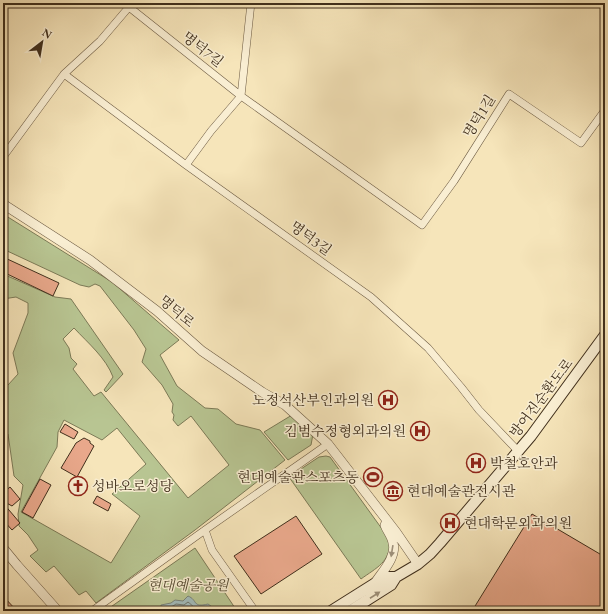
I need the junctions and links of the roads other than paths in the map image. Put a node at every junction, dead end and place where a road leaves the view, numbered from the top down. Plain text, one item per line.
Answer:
1 (251, 3) edge
2 (125, 5) edge
3 (64, 74) junction
4 (241, 96) junction
5 (605, 110) edge
6 (3, 157) edge
7 (186, 165) junction
8 (3, 204) edge
9 (422, 225) joint
10 (605, 335) edge
11 (328, 444) junction
12 (518, 451) junction
13 (383, 516) junction
14 (205, 530) junction
15 (3, 548) edge
16 (418, 564) junction
17 (396, 577) junction
18 (374, 584) junction
19 (58, 611) edge
20 (92, 611) edge
21 (254, 611) edge
22 (332, 611) edge
23 (350, 611) edge

1 - 4 street
2 - 3 street, 명덕7길
2 - 4 street, 명덕7길
3 - 6 street, 명덕7길
3 - 7 street, 명덕3길
4 - 7 street
4 - 9 street, 명덕7길
5 - 9 street, 명덕1길
7 - 12 street, 명덕3길
8 - 11 street, 명덕로
10 - 12 main road, 방어진순환도로
11 - 13 street, 명덕로
11 - 14 street
12 - 16 main road, 방어진순환도로
13 - 16 street, 명덕로
13 -> 18 street
14 - 20 street
14 - 21 street
15 - 19 street
16 - 17 main road, 방어진순환도로
17 - 18 main road, 방어진순환도로
23 -> 17 main road, 방어진순환도로
18 - 22 main road, 방어진순환도로

